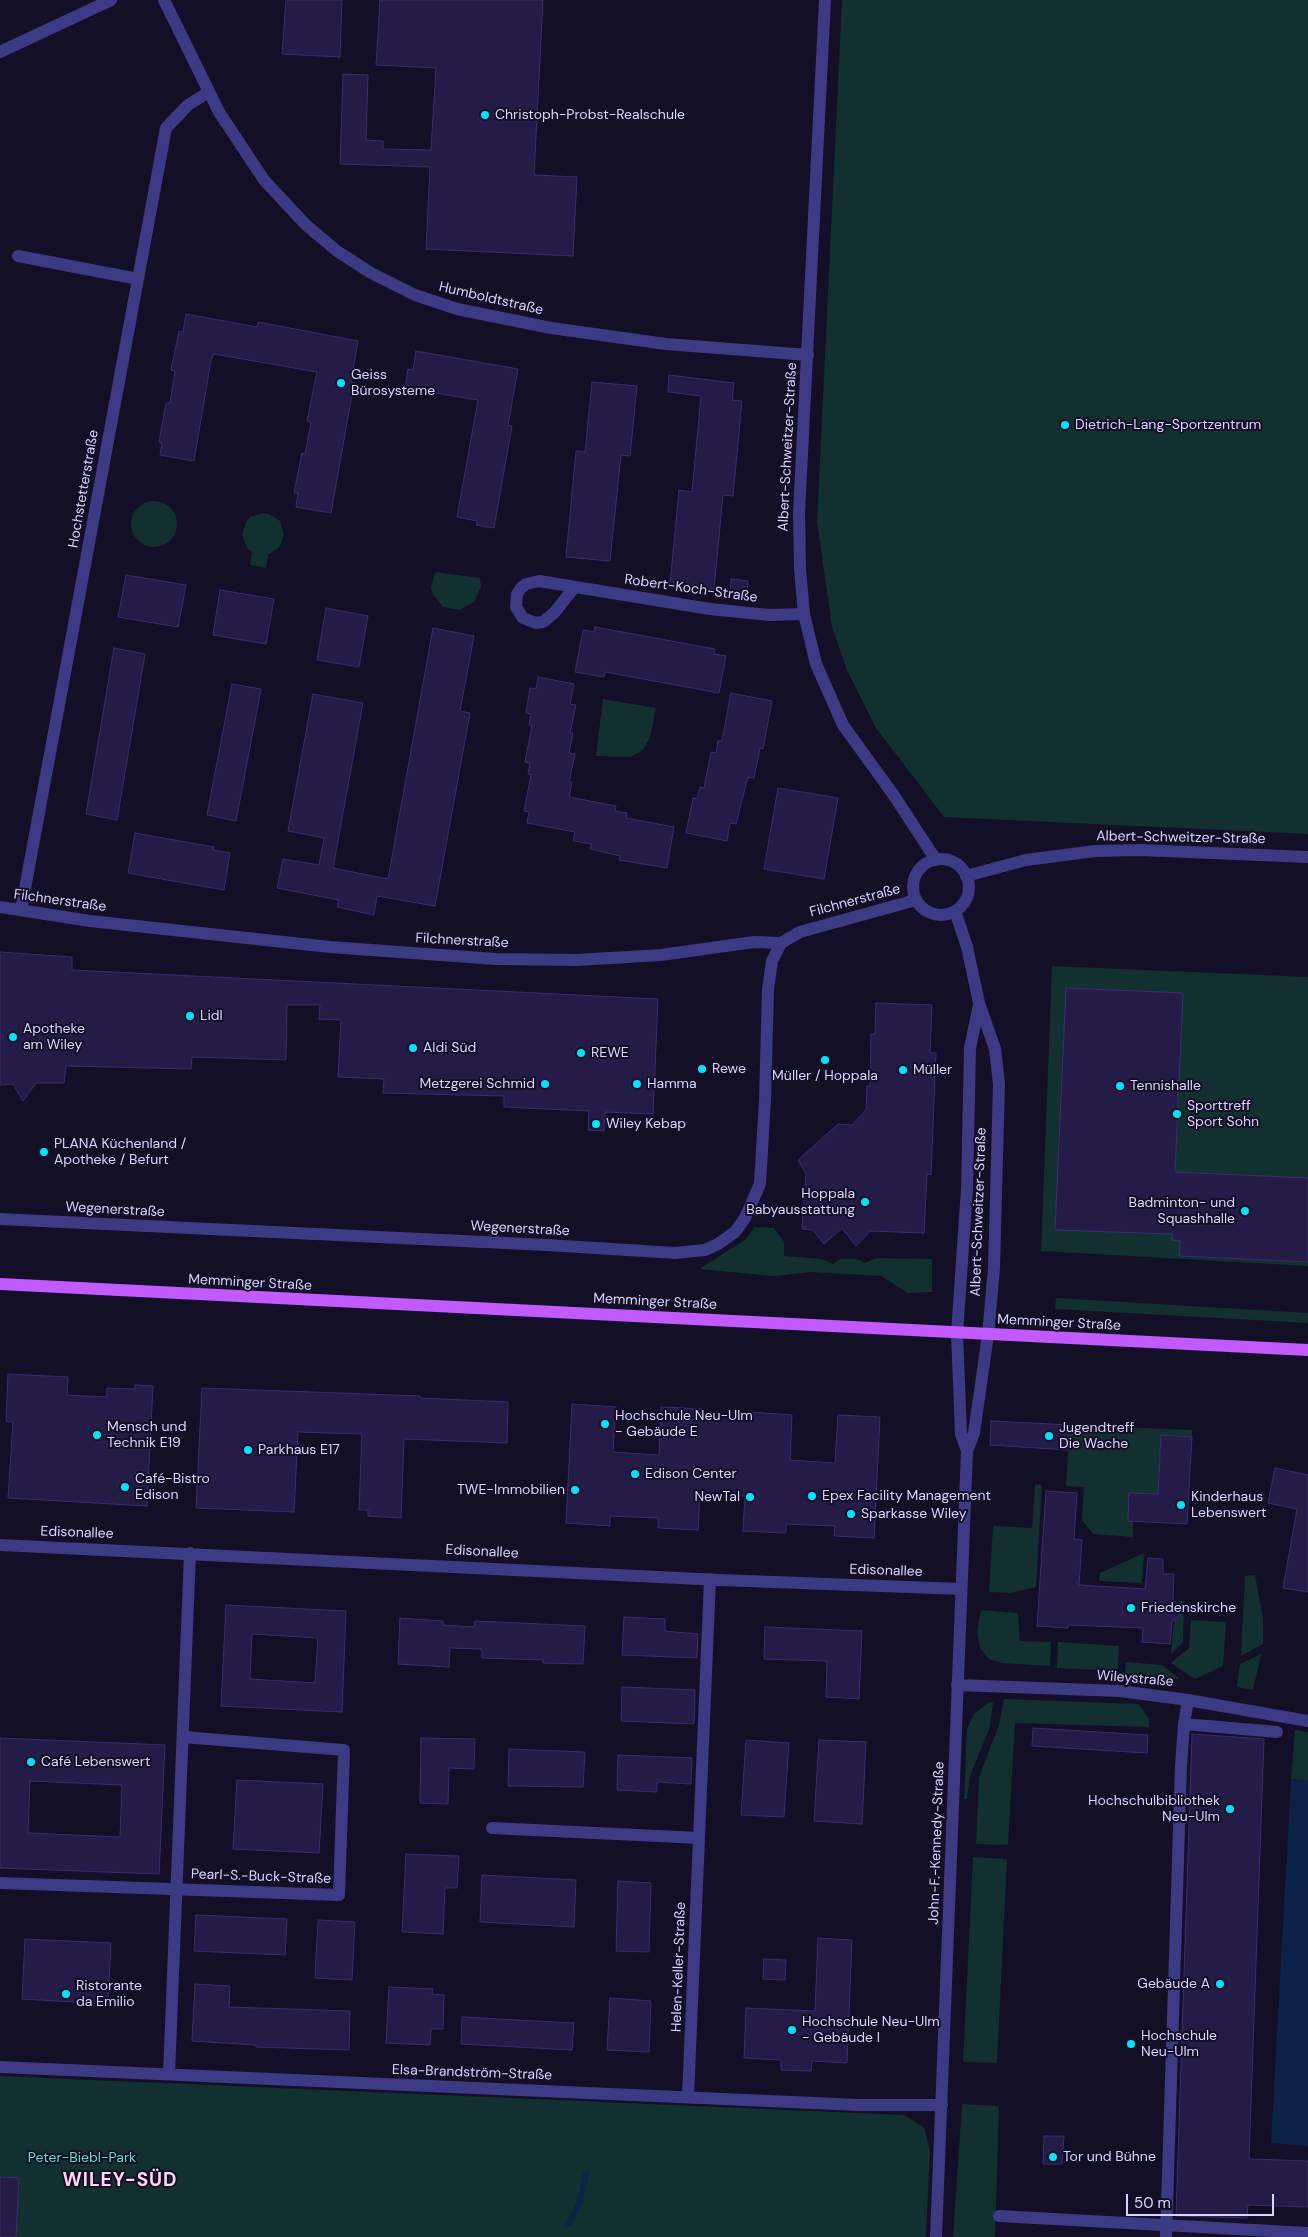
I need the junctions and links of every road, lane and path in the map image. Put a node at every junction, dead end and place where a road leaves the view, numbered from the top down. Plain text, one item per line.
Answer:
1 (110, 0) edge
2 (164, 0) edge
3 (825, 0) edge
4 (0, 52) edge
5 (209, 92) junction
6 (18, 256) dead end
7 (138, 279) junction
8 (808, 355) junction
9 (574, 588) junction
10 (804, 614) junction
11 (1308, 857) edge
12 (936, 860) junction
13 (966, 876) junction
14 (916, 900) junction
15 (0, 907) edge
16 (21, 910) junction
17 (955, 911) junction
18 (781, 943) junction
19 (979, 1002) junction
20 (0, 1219) edge
21 (0, 1284) edge
22 (956, 1333) junction
23 (988, 1335) junction
24 (1308, 1350) edge
25 (968, 1451) junction
26 (0, 1545) edge
27 (190, 1553) junction
28 (710, 1579) junction
29 (961, 1589) junction
30 (957, 1685) junction
31 (1188, 1700) junction
32 (1308, 1721) edge
33 (1184, 1724) junction
34 (1277, 1732) dead end
35 (183, 1737) junction
36 (492, 1828) dead end
37 (699, 1838) junction
38 (0, 1883) edge
39 (175, 1889) junction
40 (0, 2067) edge
41 (169, 2074) junction
42 (688, 2097) junction
43 (942, 2105) junction
44 (999, 2216) dead end
45 (1166, 2231) edge
46 (1308, 2233) edge
47 (936, 2237) edge

1 - 4 street
2 - 5 street, Humboldtstraße
3 - 8 street, Albert-Schweitzer-Straße
5 - 7 street, Hochstetterstraße
5 - 8 street, Humboldtstraße
6 - 7 street
7 - 16 street, Hochstetterstraße
8 - 10 street, Albert-Schweitzer-Straße
9 - 9 street, Robert-Koch-Straße
9 - 10 street, Robert-Koch-Straße
10 - 12 street, Albert-Schweitzer-Straße
11 - 13 street, Albert-Schweitzer-Straße
12 - 13 street
12 - 14 street
13 - 17 street
14 - 17 street
14 - 18 street, Filchnerstraße
15 - 16 street, Filchnerstraße
16 - 18 street, Filchnerstraße
17 - 19 street, Albert-Schweitzer-Straße
18 - 20 street, Wegenerstraße
19 - 22 street, Albert-Schweitzer-Straße
19 - 23 street, Albert-Schweitzer-Straße
21 - 22 main road, Memminger Straße
22 - 23 main road, Memminger Straße
22 - 25 street, John-F.-Kennedy-Straße
23 - 24 main road, Memminger Straße
23 - 25 street, John-F.-Kennedy-Straße
25 - 29 street, John-F.-Kennedy-Straße
26 - 27 street, Edisonallee
27 - 28 street, Edisonallee
27 - 35 street, Pearl-S.-Buck-Straße
28 - 29 street, Edisonallee
28 - 37 street, Helen-Keller-Straße
29 - 30 street, John-F.-Kennedy-Straße
30 - 31 street, Wileystraße
30 - 43 street, John-F.-Kennedy-Straße
31 - 32 street, Wileystraße
31 - 33 street
33 - 34 street
33 - 45 street
35 - 39 street, Pearl-S.-Buck-Straße
35 - 39 street, Pearl-S.-Buck-Straße
36 - 37 street
37 - 42 street, Helen-Keller-Straße
38 - 39 street, Pearl-S.-Buck-Straße
39 - 41 street, Pearl-S.-Buck-Straße
40 - 41 street, Elsa-Brandström-Straße
41 - 42 street, Elsa-Brandström-Straße
42 - 43 street, Elsa-Brandström-Straße
43 - 47 street, John-F.-Kennedy-Straße
44 - 45 street
45 - 46 street

